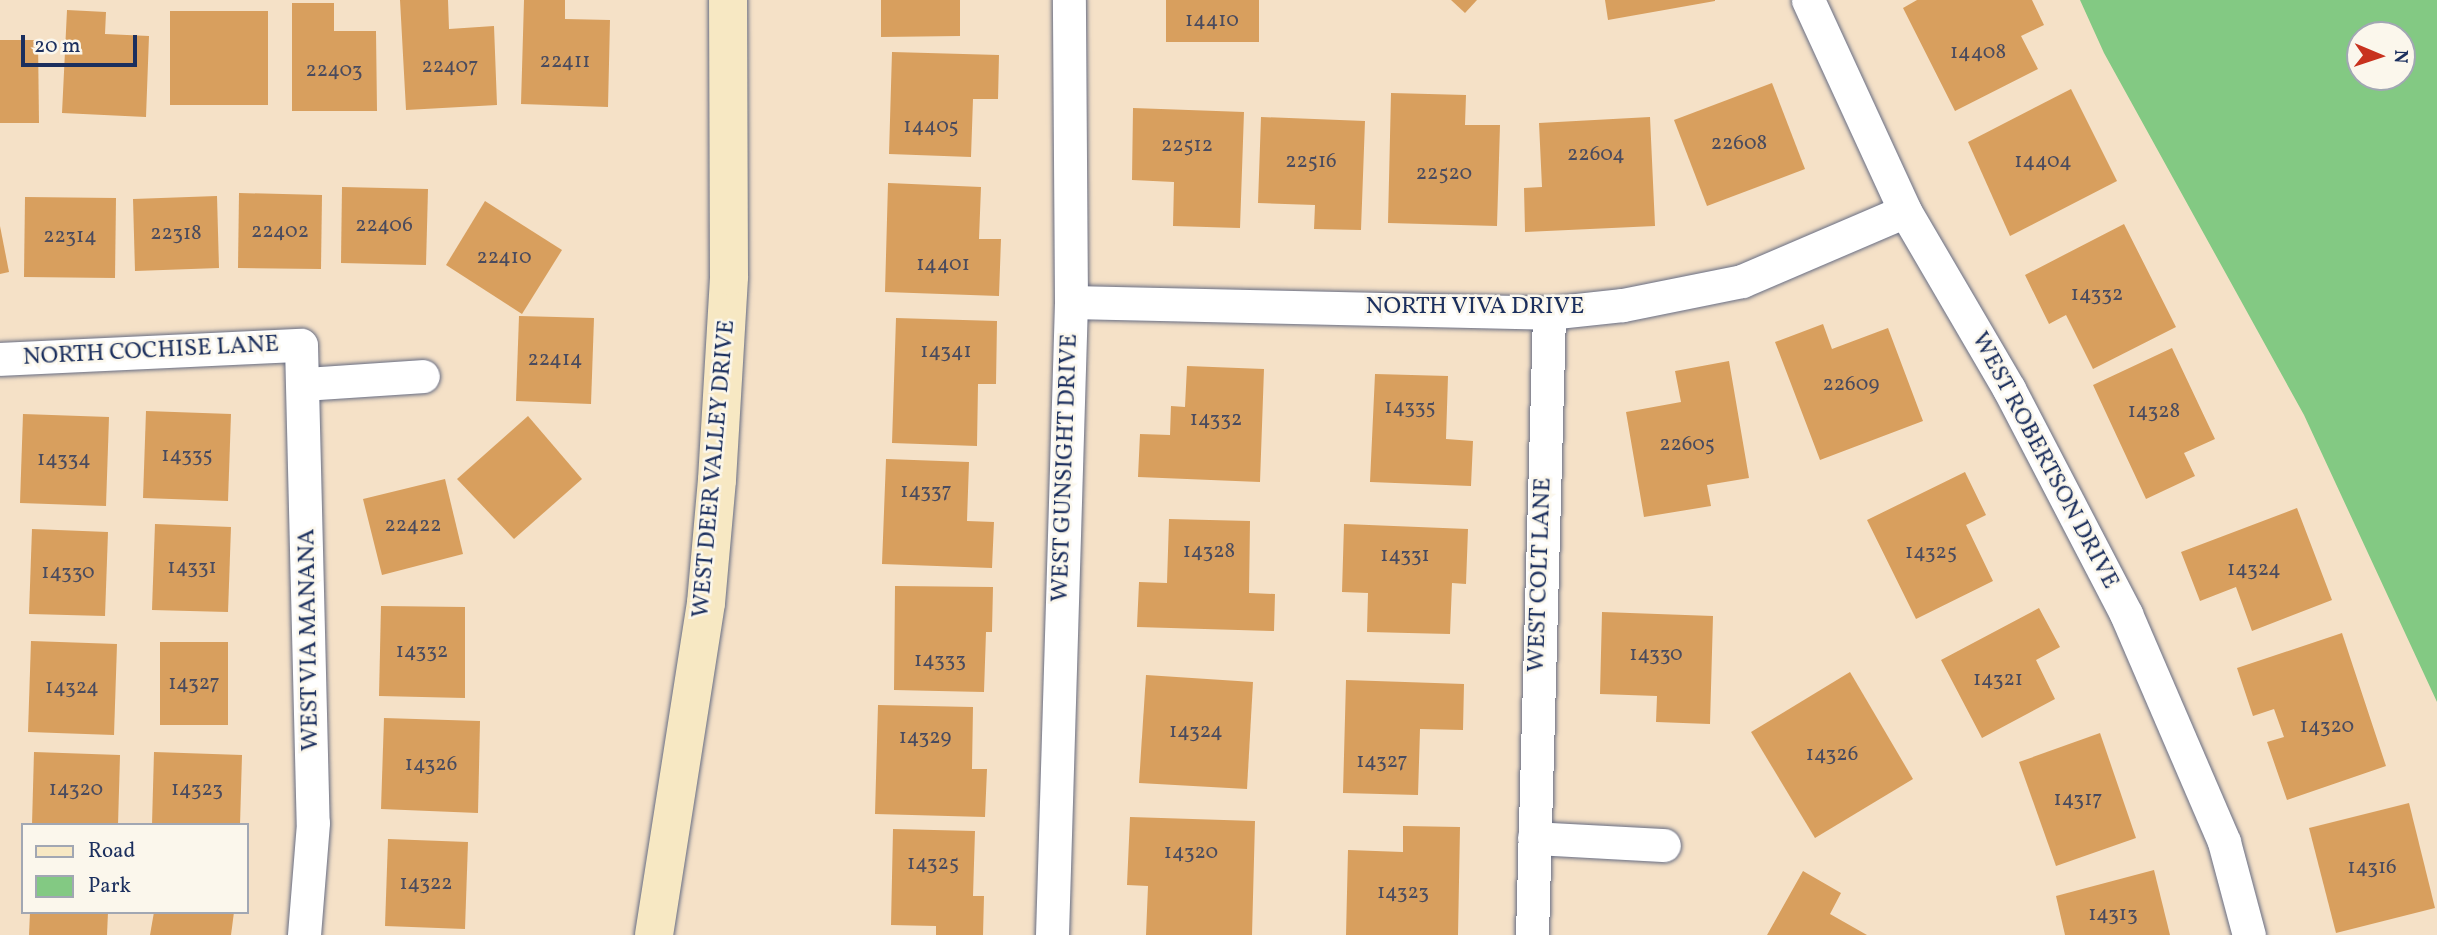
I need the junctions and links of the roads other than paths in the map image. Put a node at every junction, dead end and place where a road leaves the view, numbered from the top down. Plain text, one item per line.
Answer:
1 (728, 0) edge
2 (1069, 0) edge
3 (1808, 0) edge
4 (1905, 211) junction
5 (1071, 302) junction
6 (1549, 313) junction
7 (301, 345) joint
8 (0, 359) edge
9 (423, 376) dead end
10 (304, 384) junction
11 (1534, 838) junction
12 (1664, 845) dead end
13 (304, 935) edge
14 (654, 935) edge
15 (1052, 935) edge
16 (1532, 935) edge
17 (2249, 935) edge

1 - 14 street, WEST DEER VALLEY DRIVE
2 - 5 street, WEST GUNSIGHT DRIVE
3 - 4 street, WEST ROBERTSON DRIVE
4 - 6 street, NORTH VIVA DRIVE
4 - 17 street, WEST ROBERTSON DRIVE
5 - 6 street, NORTH VIVA DRIVE
5 - 15 street, WEST GUNSIGHT DRIVE
6 - 11 street, WEST COLT LANE
7 - 8 street, NORTH COCHISE LANE
7 - 10 street, WEST VIA MANANA
9 - 10 street, NORTH COCHISE LANE
10 - 13 street, WEST VIA MANANA
11 - 12 street
11 - 16 street, WEST COLT LANE

